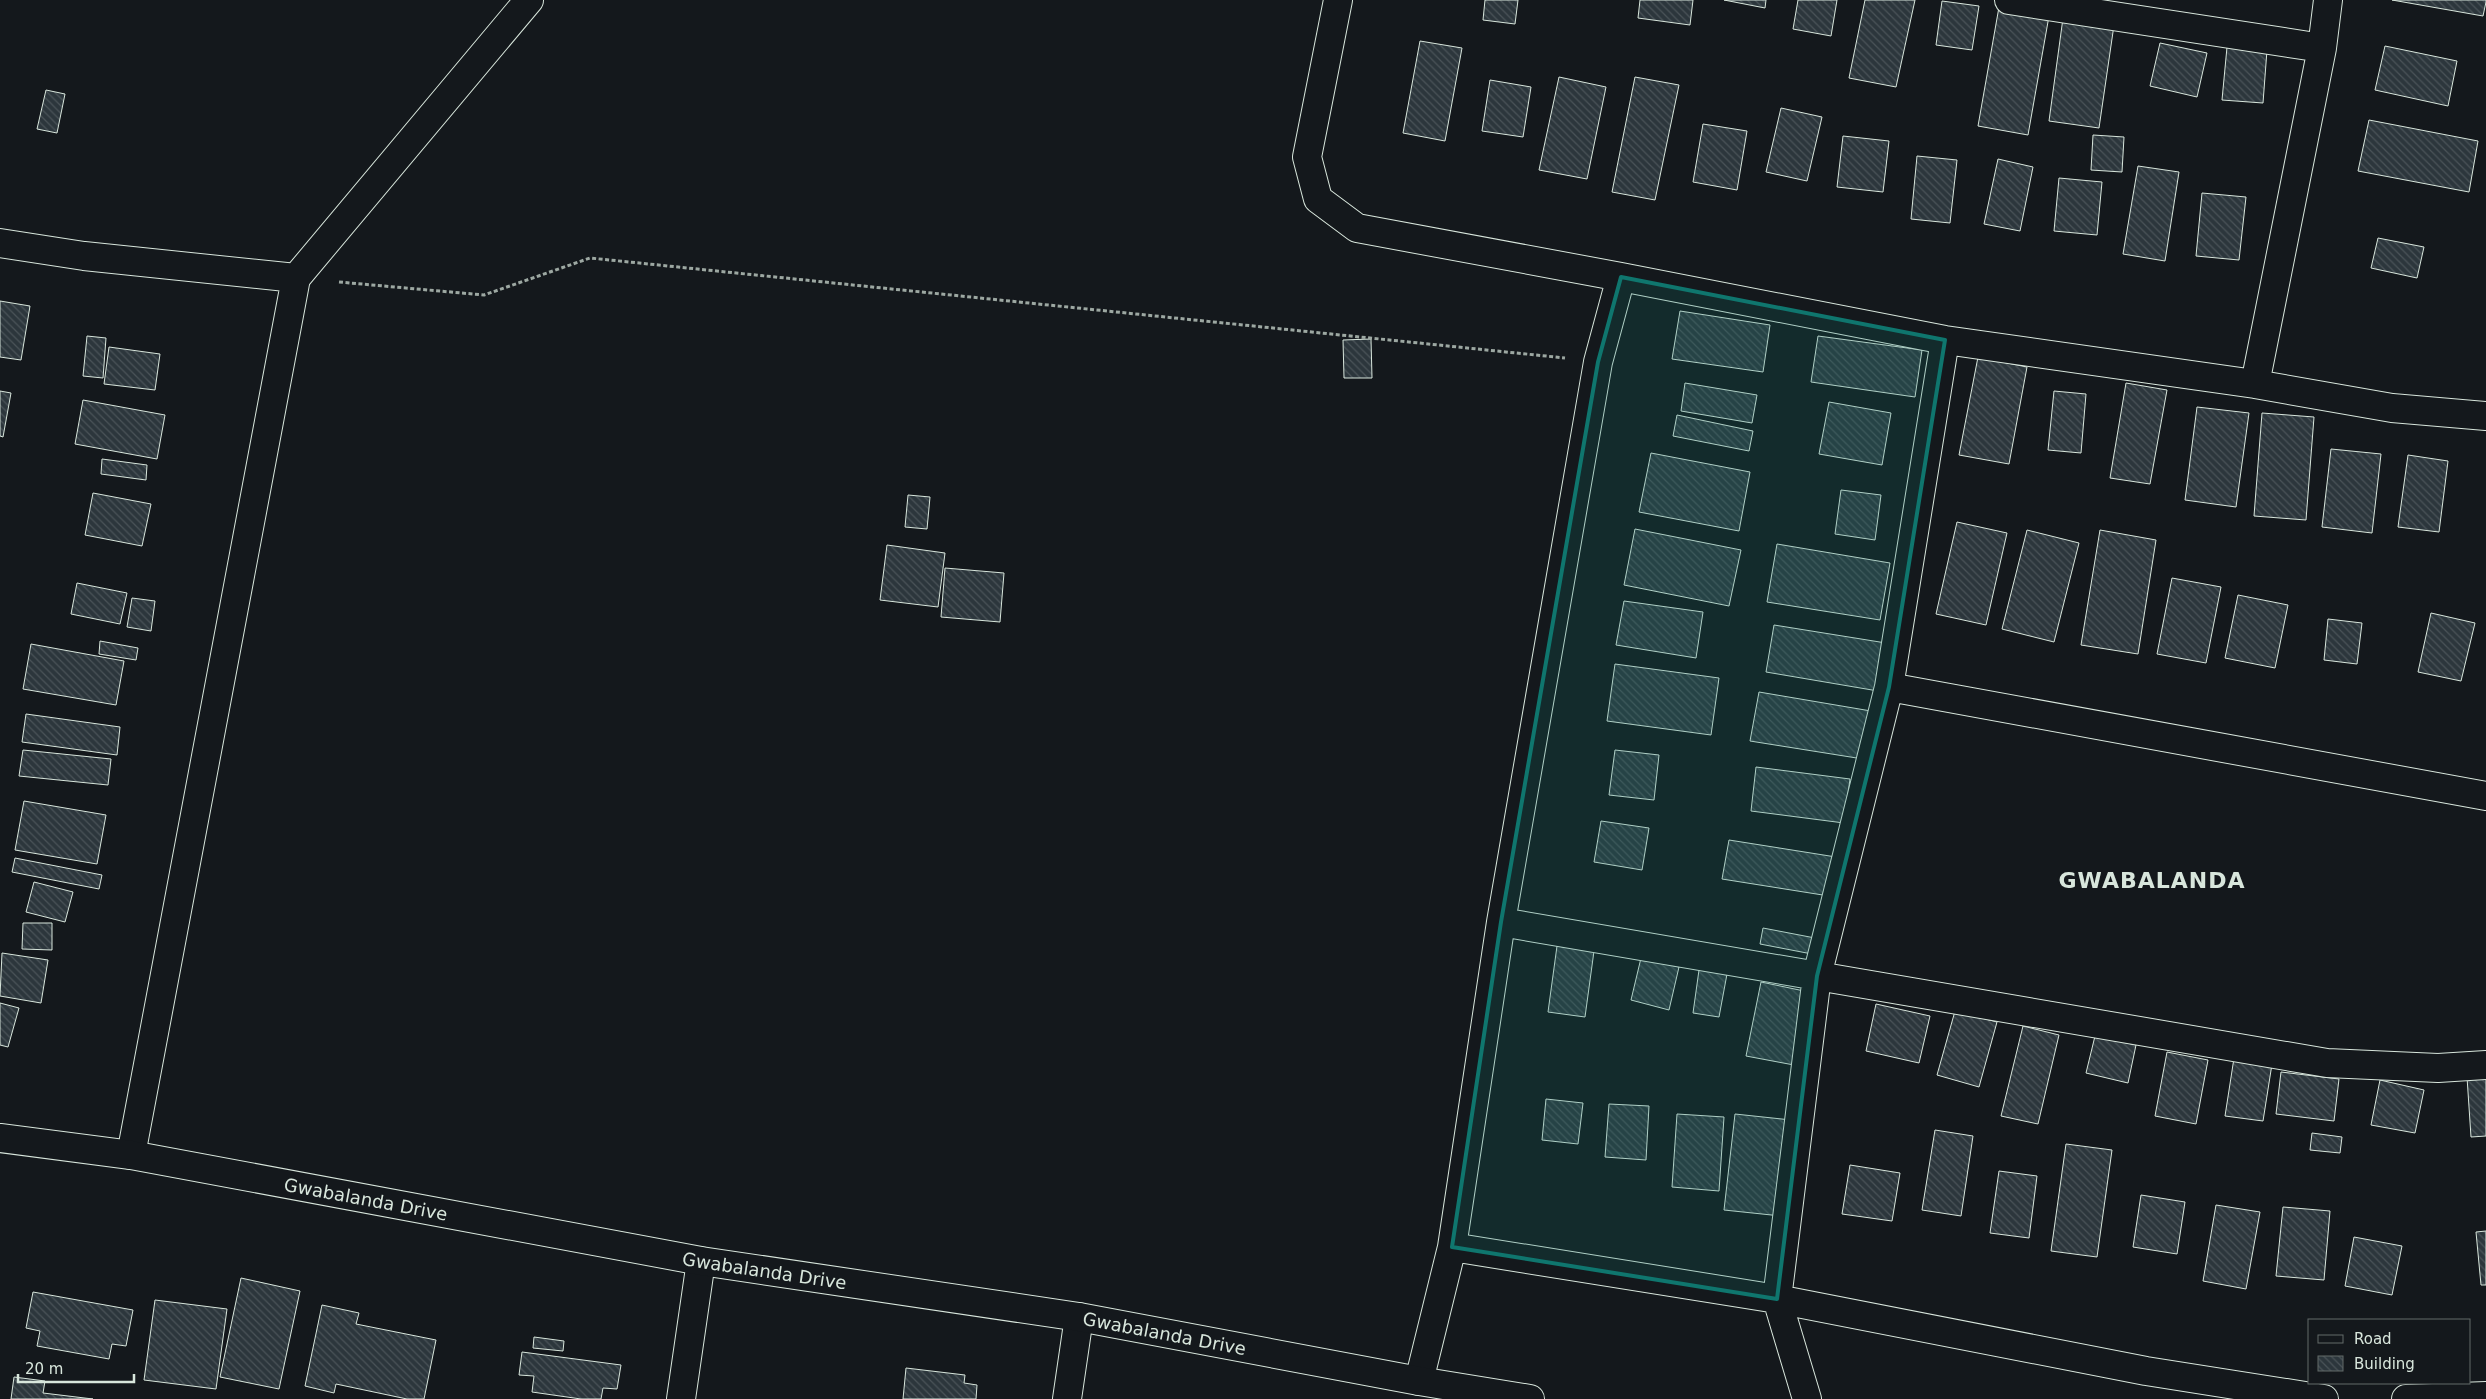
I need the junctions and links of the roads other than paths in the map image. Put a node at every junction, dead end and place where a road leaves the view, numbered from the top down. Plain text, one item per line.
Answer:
1 (529, 0) edge
2 (1338, 0) edge
3 (2008, 0) edge
4 (2328, 0) edge
5 (2322, 48) junction
6 (0, 243) edge
7 (1621, 276) junction
8 (296, 278) junction
9 (1945, 340) junction
10 (2255, 384) junction
11 (2486, 416) edge
12 (1889, 687) junction
13 (2486, 796) edge
14 (1501, 922) junction
15 (1817, 976) junction
16 (2486, 1065) edge
17 (0, 1138) edge
18 (131, 1155) junction
19 (1452, 1247) junction
20 (701, 1261) junction
21 (1776, 1299) junction
22 (1079, 1317) junction
23 (1419, 1381) junction
24 (1466, 1394) edge
25 (2486, 1396) edge
26 (681, 1399) edge
27 (1066, 1399) edge
28 (1530, 1399) edge
29 (1807, 1399) edge
30 (2324, 1399) edge
31 (2406, 1399) edge

1 - 8 street
2 - 7 street
3 - 5 street
4 - 5 street
5 - 10 street
6 - 8 street
7 - 9 street
7 - 14 street
8 - 18 street
9 - 10 street
9 - 12 street
10 - 11 street
12 - 13 street
12 - 15 street
14 - 15 street
14 - 19 street
15 - 16 street
15 - 21 street
17 - 18 street, Gwabalanda Drive
18 - 20 street, Gwabalanda Drive
19 - 21 street
19 - 23 street
20 - 22 street, Gwabalanda Drive
20 - 26 street
21 - 29 street
21 - 30 street
22 - 23 street, Gwabalanda Drive
22 - 27 street
23 - 24 street, Gwabalanda Drive
24 - 28 street, Gwabalanda Drive
25 - 31 street

